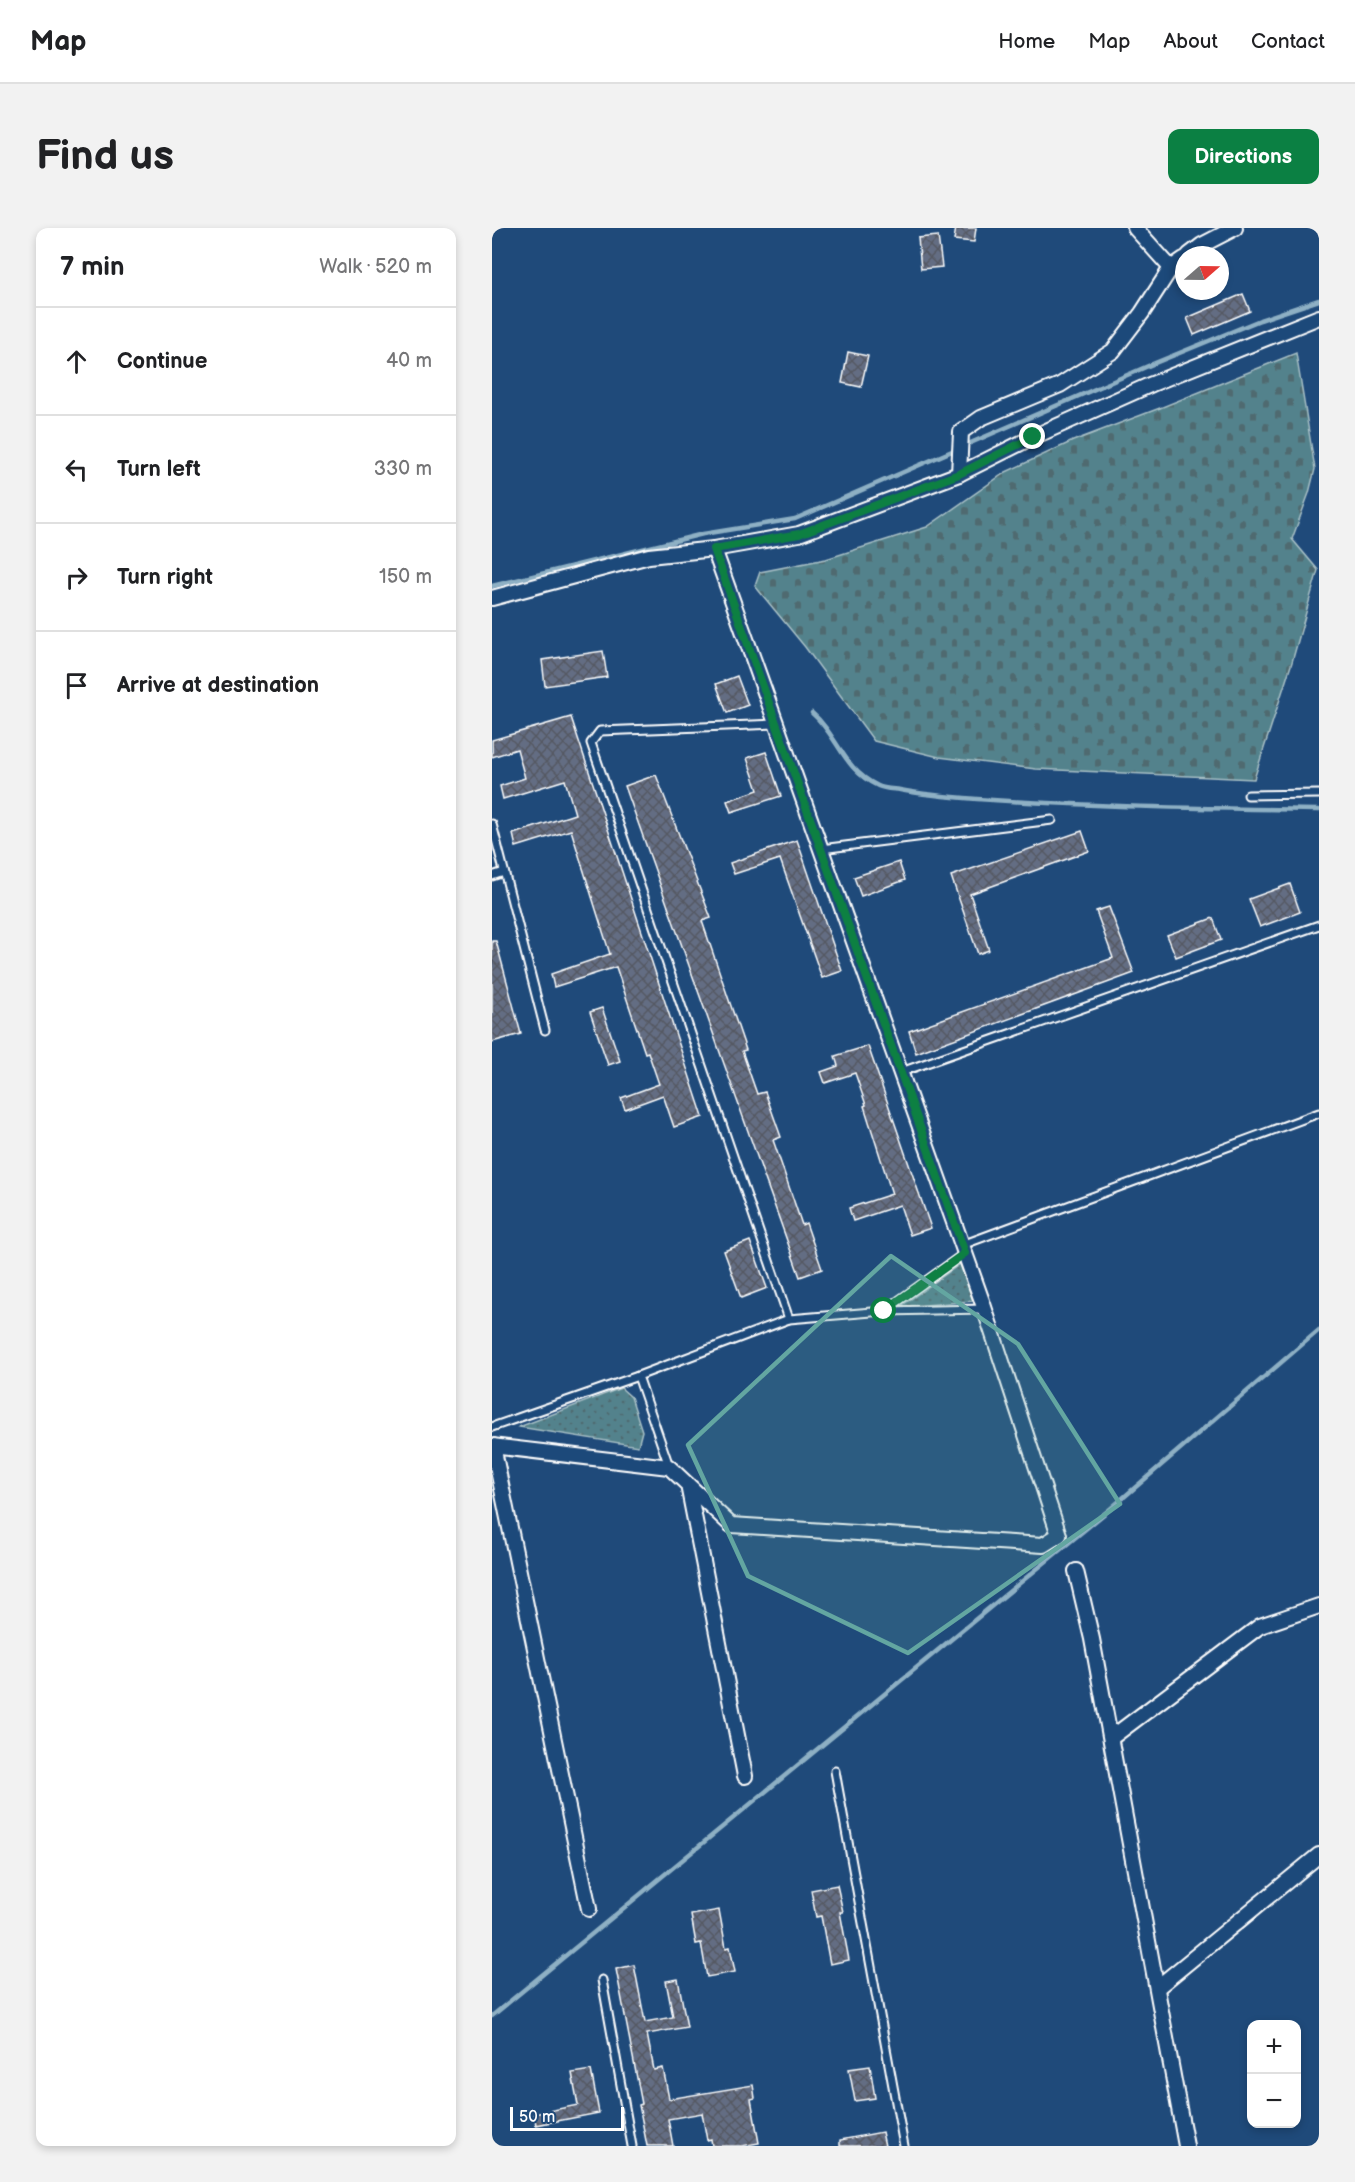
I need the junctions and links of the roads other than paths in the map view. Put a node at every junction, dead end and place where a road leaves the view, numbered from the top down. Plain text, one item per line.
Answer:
1 (1135, 228) edge
2 (1235, 228) edge
3 (1201, 246) edge
4 (1175, 265) edge
5 (1171, 268) junction
6 (1319, 317) edge
7 (959, 474) junction
8 (714, 549) junction
9 (492, 598) edge
10 (777, 724) junction
11 (1319, 794) edge
12 (1248, 795) dead end
13 (1052, 820) dead end
14 (492, 824) edge
15 (821, 849) junction
16 (504, 872) junction
17 (492, 876) edge
18 (1319, 925) edge
19 (545, 1030) dead end
20 (901, 1072) junction
21 (1319, 1113) edge
22 (964, 1249) junction
23 (985, 1309) junction
24 (884, 1311) junction
25 (789, 1319) junction
26 (639, 1377) junction
27 (492, 1427) edge
28 (492, 1446) edge
29 (669, 1467) junction
30 (688, 1485) junction
31 (1076, 1571) dead end
32 (1319, 1606) edge
33 (1111, 1738) junction
34 (835, 1771) dead end
35 (745, 1776) dead end
36 (1319, 1855) edge
37 (589, 1910) dead end
38 (602, 1980) dead end
39 (1158, 1987) junction
40 (632, 2146) edge
41 (904, 2146) edge
42 (1186, 2146) edge

1 - 5 street
2 - 3 street
4 - 5 street
5 - 7 street
6 - 7 street
7 - 8 street
8 - 9 street
8 - 10 street
10 - 15 street
10 - 25 lane
11 - 12 lane
13 - 15 lane
14 - 16 lane
15 - 20 street
16 - 17 lane
16 - 19 lane
18 - 20 lane
20 - 22 street
21 - 22 lane
22 - 23 street
22 - 24 lane
23 - 24 lane
23 - 30 street
24 - 25 lane
25 - 26 lane
26 - 27 lane
26 - 29 lane
28 - 29 street
28 - 37 street
29 - 30 street
30 - 35 street
31 - 33 street
32 - 33 street
33 - 39 street
34 - 41 lane
36 - 39 street
38 - 40 lane
39 - 42 street

